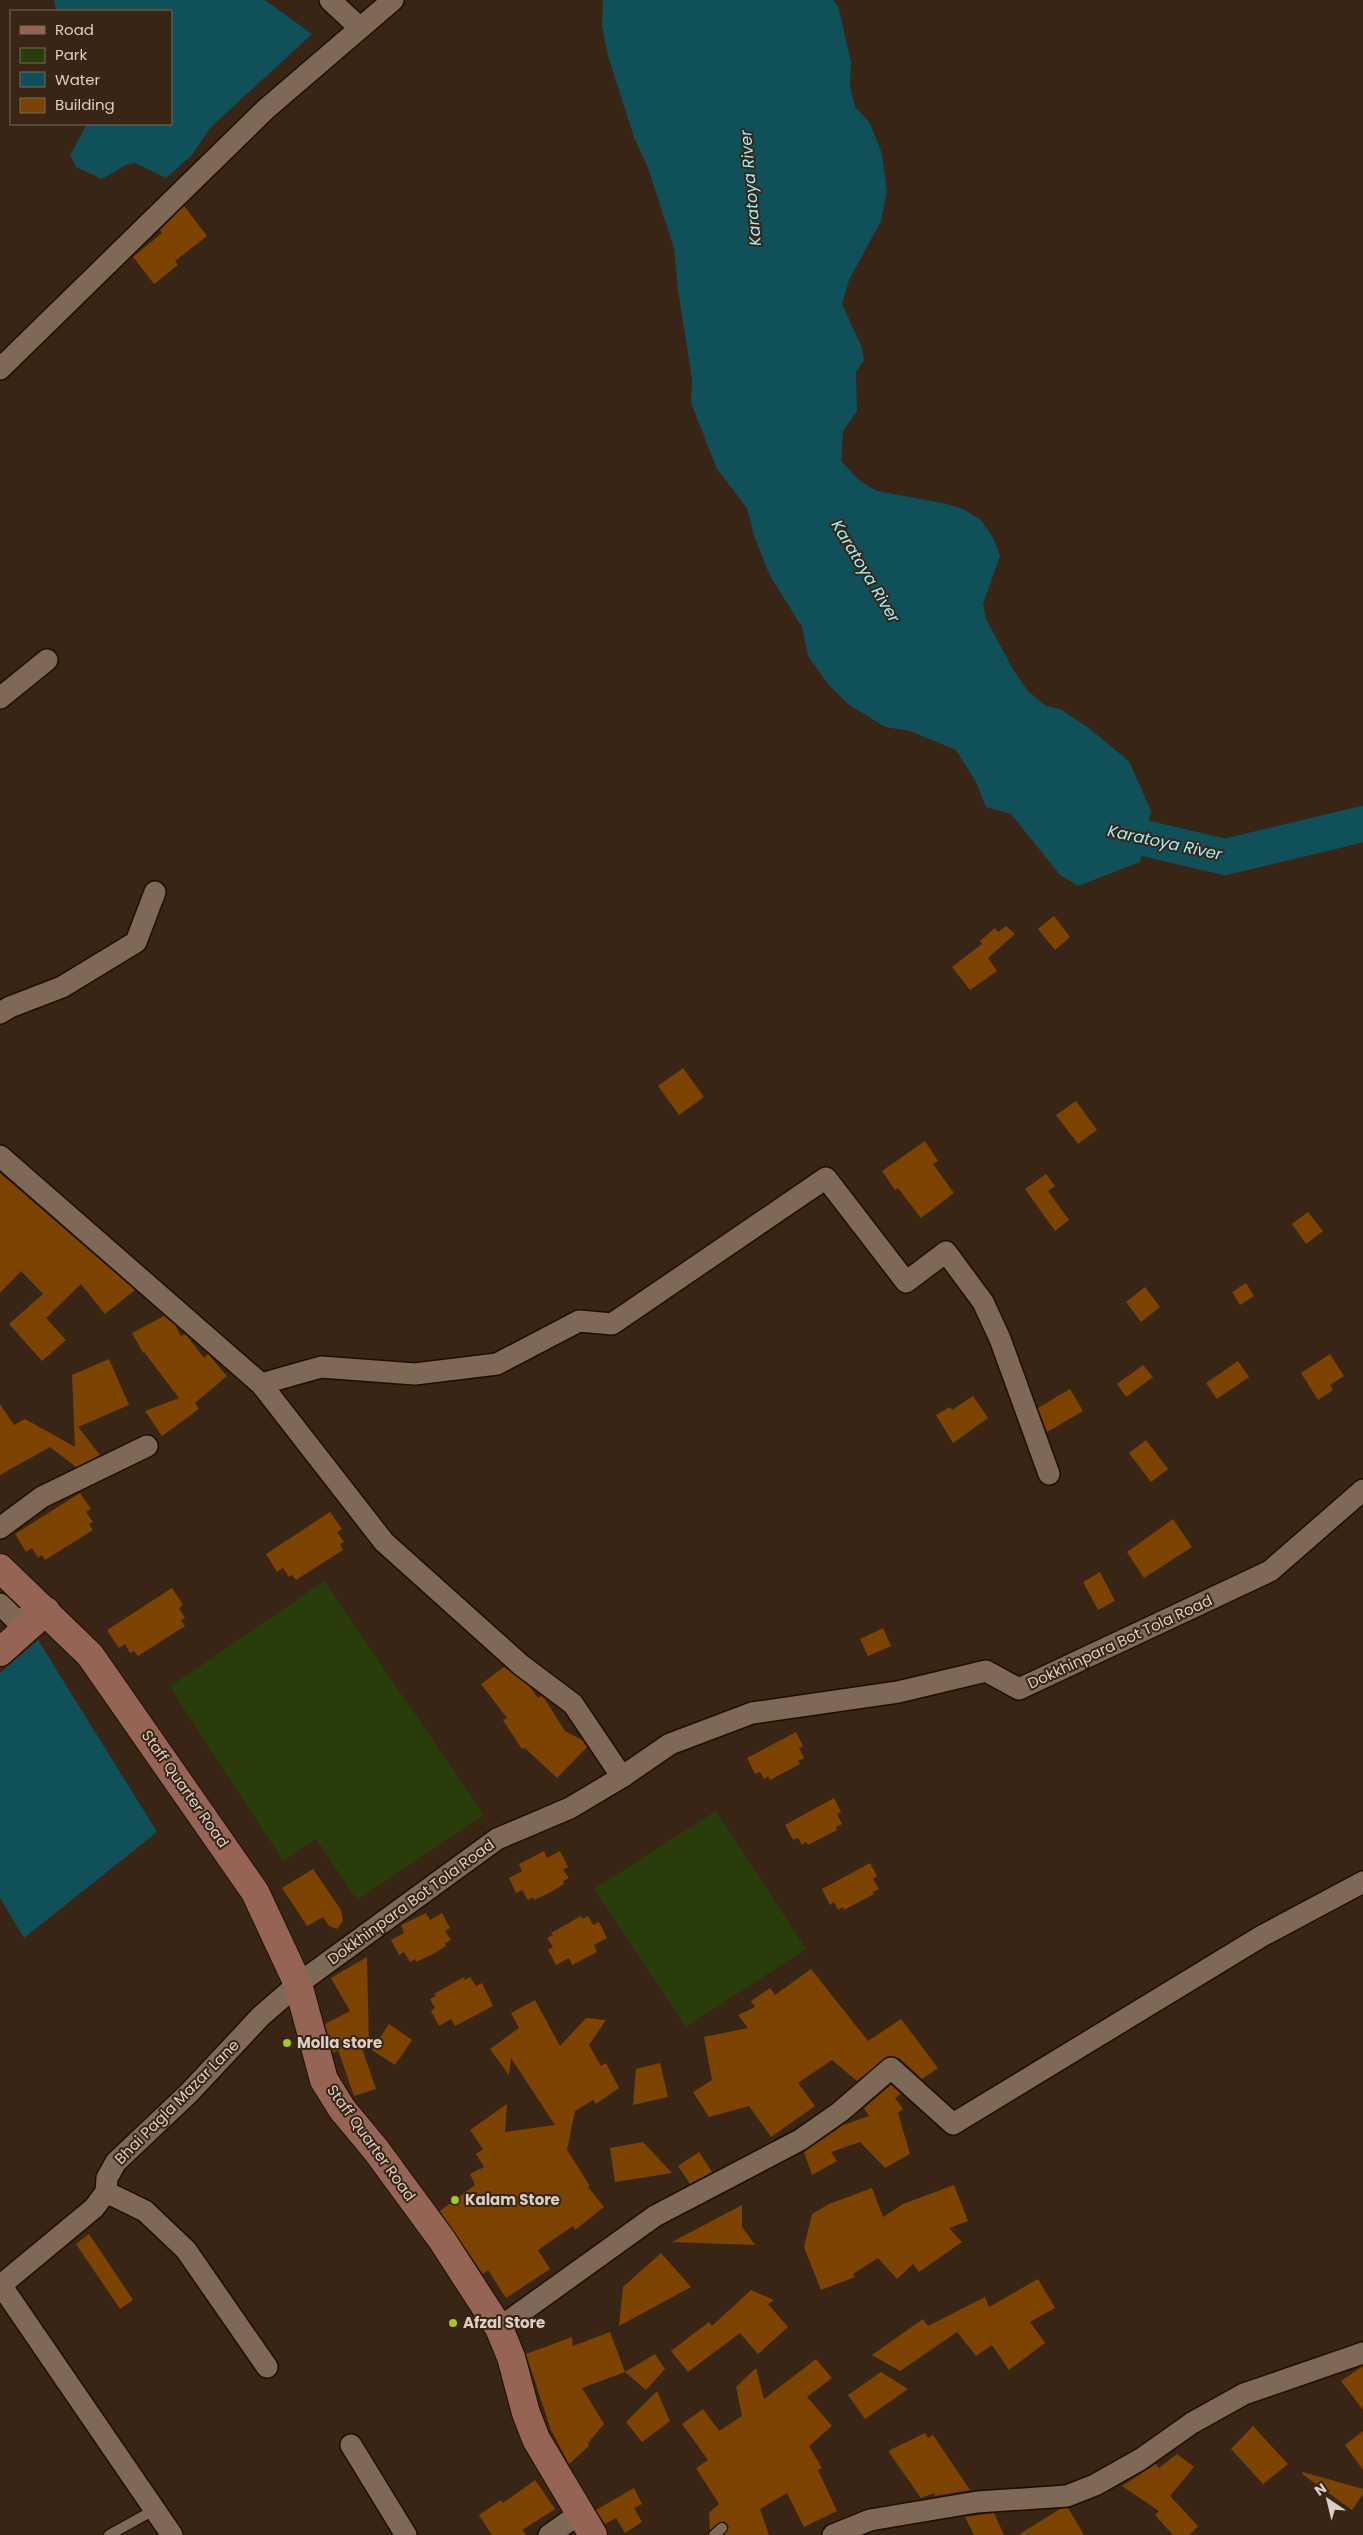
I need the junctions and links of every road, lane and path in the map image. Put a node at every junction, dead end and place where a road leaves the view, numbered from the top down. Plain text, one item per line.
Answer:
1 (330, 0) edge
2 (393, 0) edge
3 (360, 28) junction
4 (0, 370) edge
5 (47, 660) dead end
6 (0, 698) edge
7 (156, 892) dead end
8 (0, 1014) edge
9 (0, 1156) edge
10 (262, 1384) junction
11 (147, 1446) dead end
12 (1049, 1474) dead end
13 (1363, 1490) edge
14 (0, 1528) edge
15 (0, 1568) edge
16 (0, 1604) edge
17 (46, 1611) junction
18 (0, 1652) edge
19 (622, 1777) junction
20 (1363, 1882) edge
21 (298, 1984) junction
22 (106, 2192) junction
23 (1, 2286) edge
24 (499, 2328) junction
25 (1363, 2352) edge
26 (267, 2367) dead end
27 (351, 2444) dead end
28 (154, 2510) junction
29 (586, 2525) edge
30 (722, 2528) dead end
31 (109, 2535) edge
32 (172, 2535) edge
33 (406, 2535) edge
34 (549, 2535) edge
35 (714, 2535) edge
36 (833, 2535) edge

1 - 3 street
2 - 3 street
3 - 4 street
5 - 6 street
7 - 8 street
9 - 10 street
10 - 12 street
10 - 19 street
11 - 14 street
13 - 19 street, Dokkhinpara Bot Tola Road
15 - 17 street, Staff Quarter Road
16 - 17 street
17 - 18 street
17 - 21 street, Staff Quarter Road
19 - 21 street, Dokkhinpara Bot Tola Road
20 - 24 street
21 - 22 street, Bhai Pagla Mazar Lane
21 - 24 street, Staff Quarter Road
22 - 23 street, Bhai Pagla Mazar Lane
22 - 26 street
23 - 28 street
24 - 29 street, Staff Quarter Road
25 - 36 street
27 - 33 street
28 - 31 lane
28 - 32 street
29 - 34 street
30 - 35 lane

